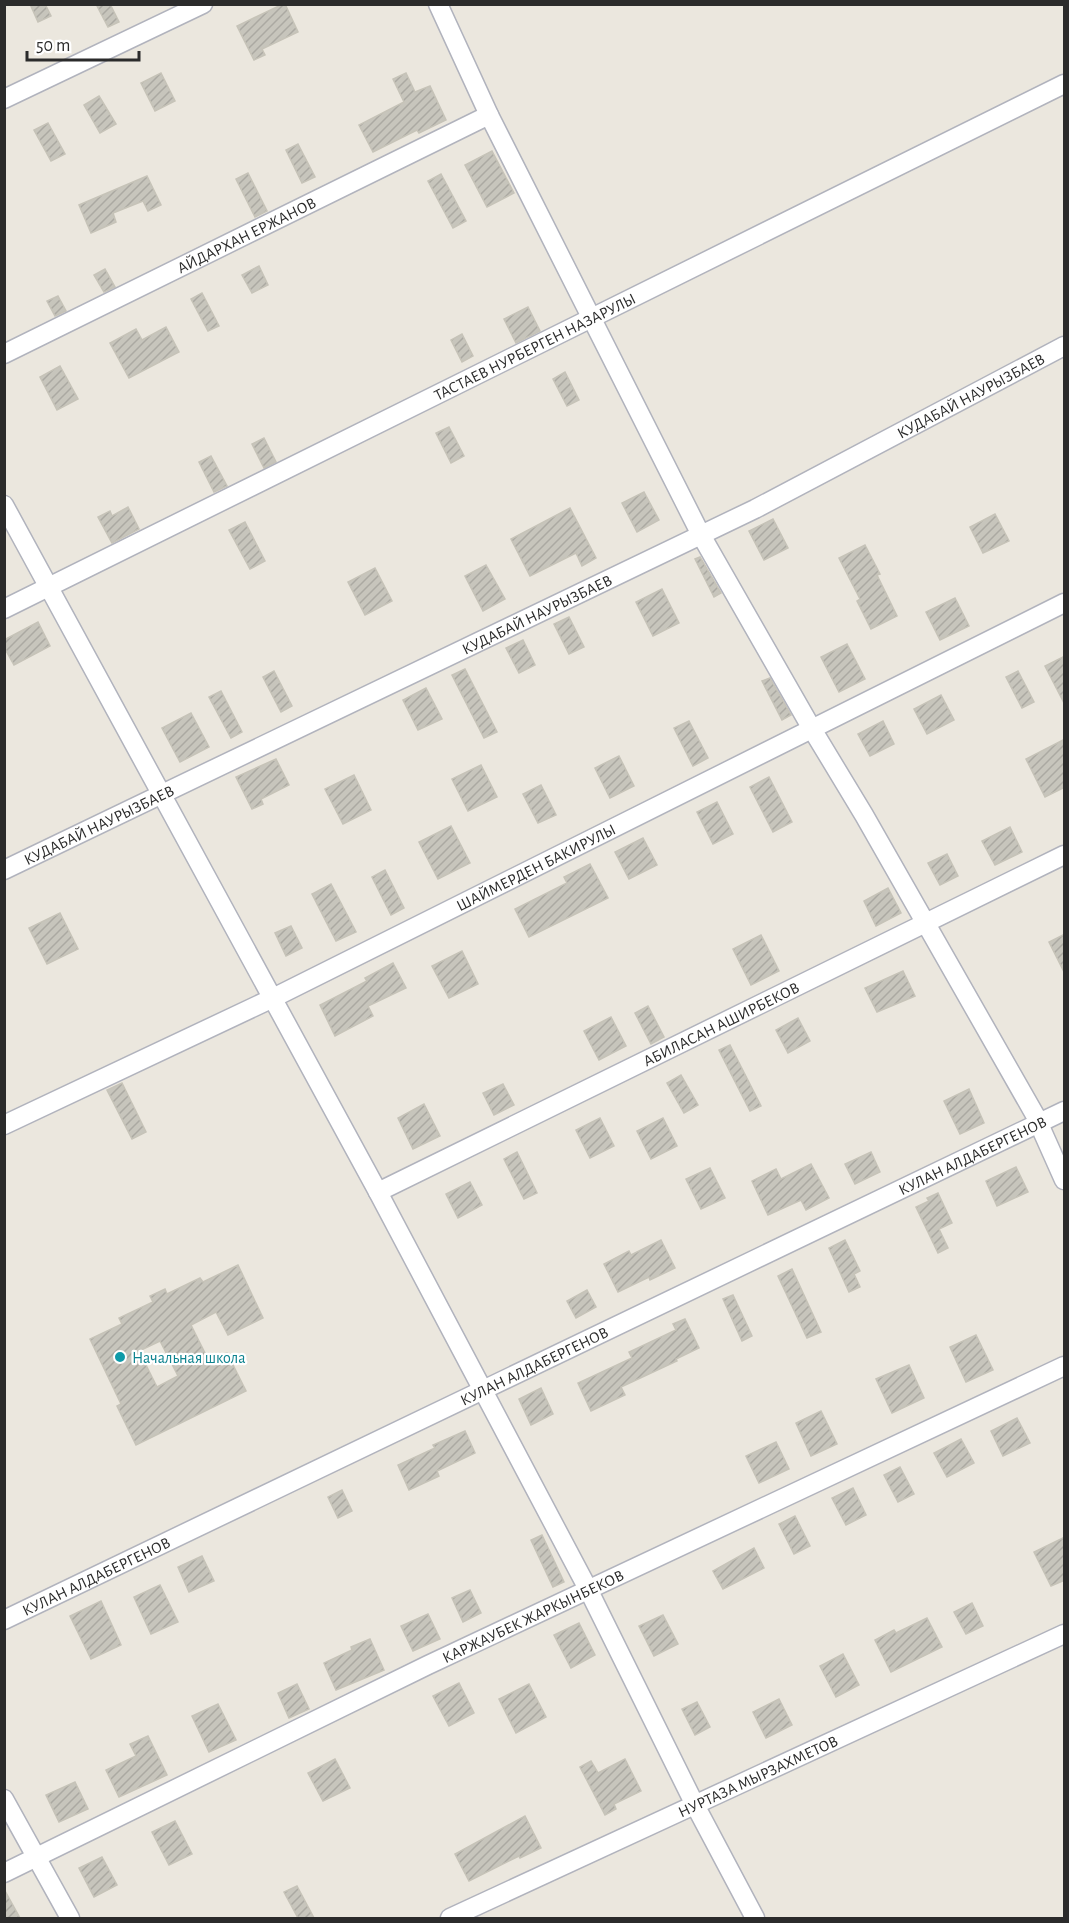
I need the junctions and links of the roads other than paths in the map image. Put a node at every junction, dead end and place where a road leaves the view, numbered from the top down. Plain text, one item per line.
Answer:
1 (203, 4) edge
2 (438, 4) edge
3 (1065, 84) edge
4 (4, 99) edge
5 (489, 115) junction
6 (591, 318) junction
7 (1065, 346) edge
8 (4, 354) edge
9 (4, 505) edge
10 (701, 535) junction
11 (49, 587) junction
12 (1065, 603) edge
13 (4, 609) edge
14 (812, 729) junction
15 (161, 795) junction
16 (1065, 855) edge
17 (4, 870) edge
18 (925, 924) junction
19 (273, 998) junction
20 (1065, 1111) edge
21 (1039, 1124) junction
22 (4, 1125) edge
23 (1065, 1180) edge
24 (378, 1192) junction
25 (1065, 1366) edge
26 (482, 1390) junction
27 (588, 1589) junction
28 (4, 1620) edge
29 (1065, 1634) edge
30 (4, 1799) edge
31 (695, 1805) junction
32 (37, 1857) junction
33 (4, 1873) edge
34 (70, 1918) edge
35 (450, 1918) edge
36 (754, 1918) edge

1 - 4 street
2 - 5 street
3 - 6 street, ТАСТАЕВ НУРБЕРГЕН НАЗАРУЛЫ
5 - 6 street
5 - 8 street, АЙДАРХАН ЕРЖАНОВ
6 - 10 street
6 - 11 street, ТАСТАЕВ НУРБЕРГЕН НАЗАРУЛЫ
7 - 10 street, КУДАБАЙ НАУРЫЗБАЕВ
9 - 11 street
10 - 14 street
10 - 15 street, КУДАБАЙ НАУРЫЗБАЕВ
11 - 13 street, ТАСТАЕВ НУРБЕРГЕН НАЗАРУЛЫ
11 - 15 street
12 - 14 street, ШАЙМЕРДЕН БАКИРУЛЫ
14 - 18 street
14 - 19 street, ШАЙМЕРДЕН БАКИРУЛЫ
15 - 17 street, КУДАБАЙ НАУРЫЗБАЕВ
15 - 19 street
16 - 18 street, АБИЛАСАН АШИРБЕКОВ
18 - 21 street
18 - 24 street, АБИЛАСАН АШИРБЕКОВ
19 - 22 street, ШАЙМЕРДЕН БАКИРУЛЫ
19 - 24 street
20 - 21 street, КУЛАН АЛДАБЕРГЕНОВ
21 - 23 street
21 - 26 street, КУЛАН АЛДАБЕРГЕНОВ
24 - 26 street
25 - 27 street, КАРЖАУБЕК ЖАРКЫНБЕКОВ
26 - 27 street
26 - 28 street, КУЛАН АЛДАБЕРГЕНОВ
27 - 31 street
27 - 32 street, КАРЖАУБЕК ЖАРКЫНБЕКОВ
29 - 31 street, НУРТАЗА МЫРЗАХМЕТОВ
30 - 32 street
31 - 35 street, НУРТАЗА МЫРЗАХМЕТОВ
31 - 36 street
32 - 33 street, КАРЖАУБЕК ЖАРКЫНБЕКОВ
32 - 34 street

